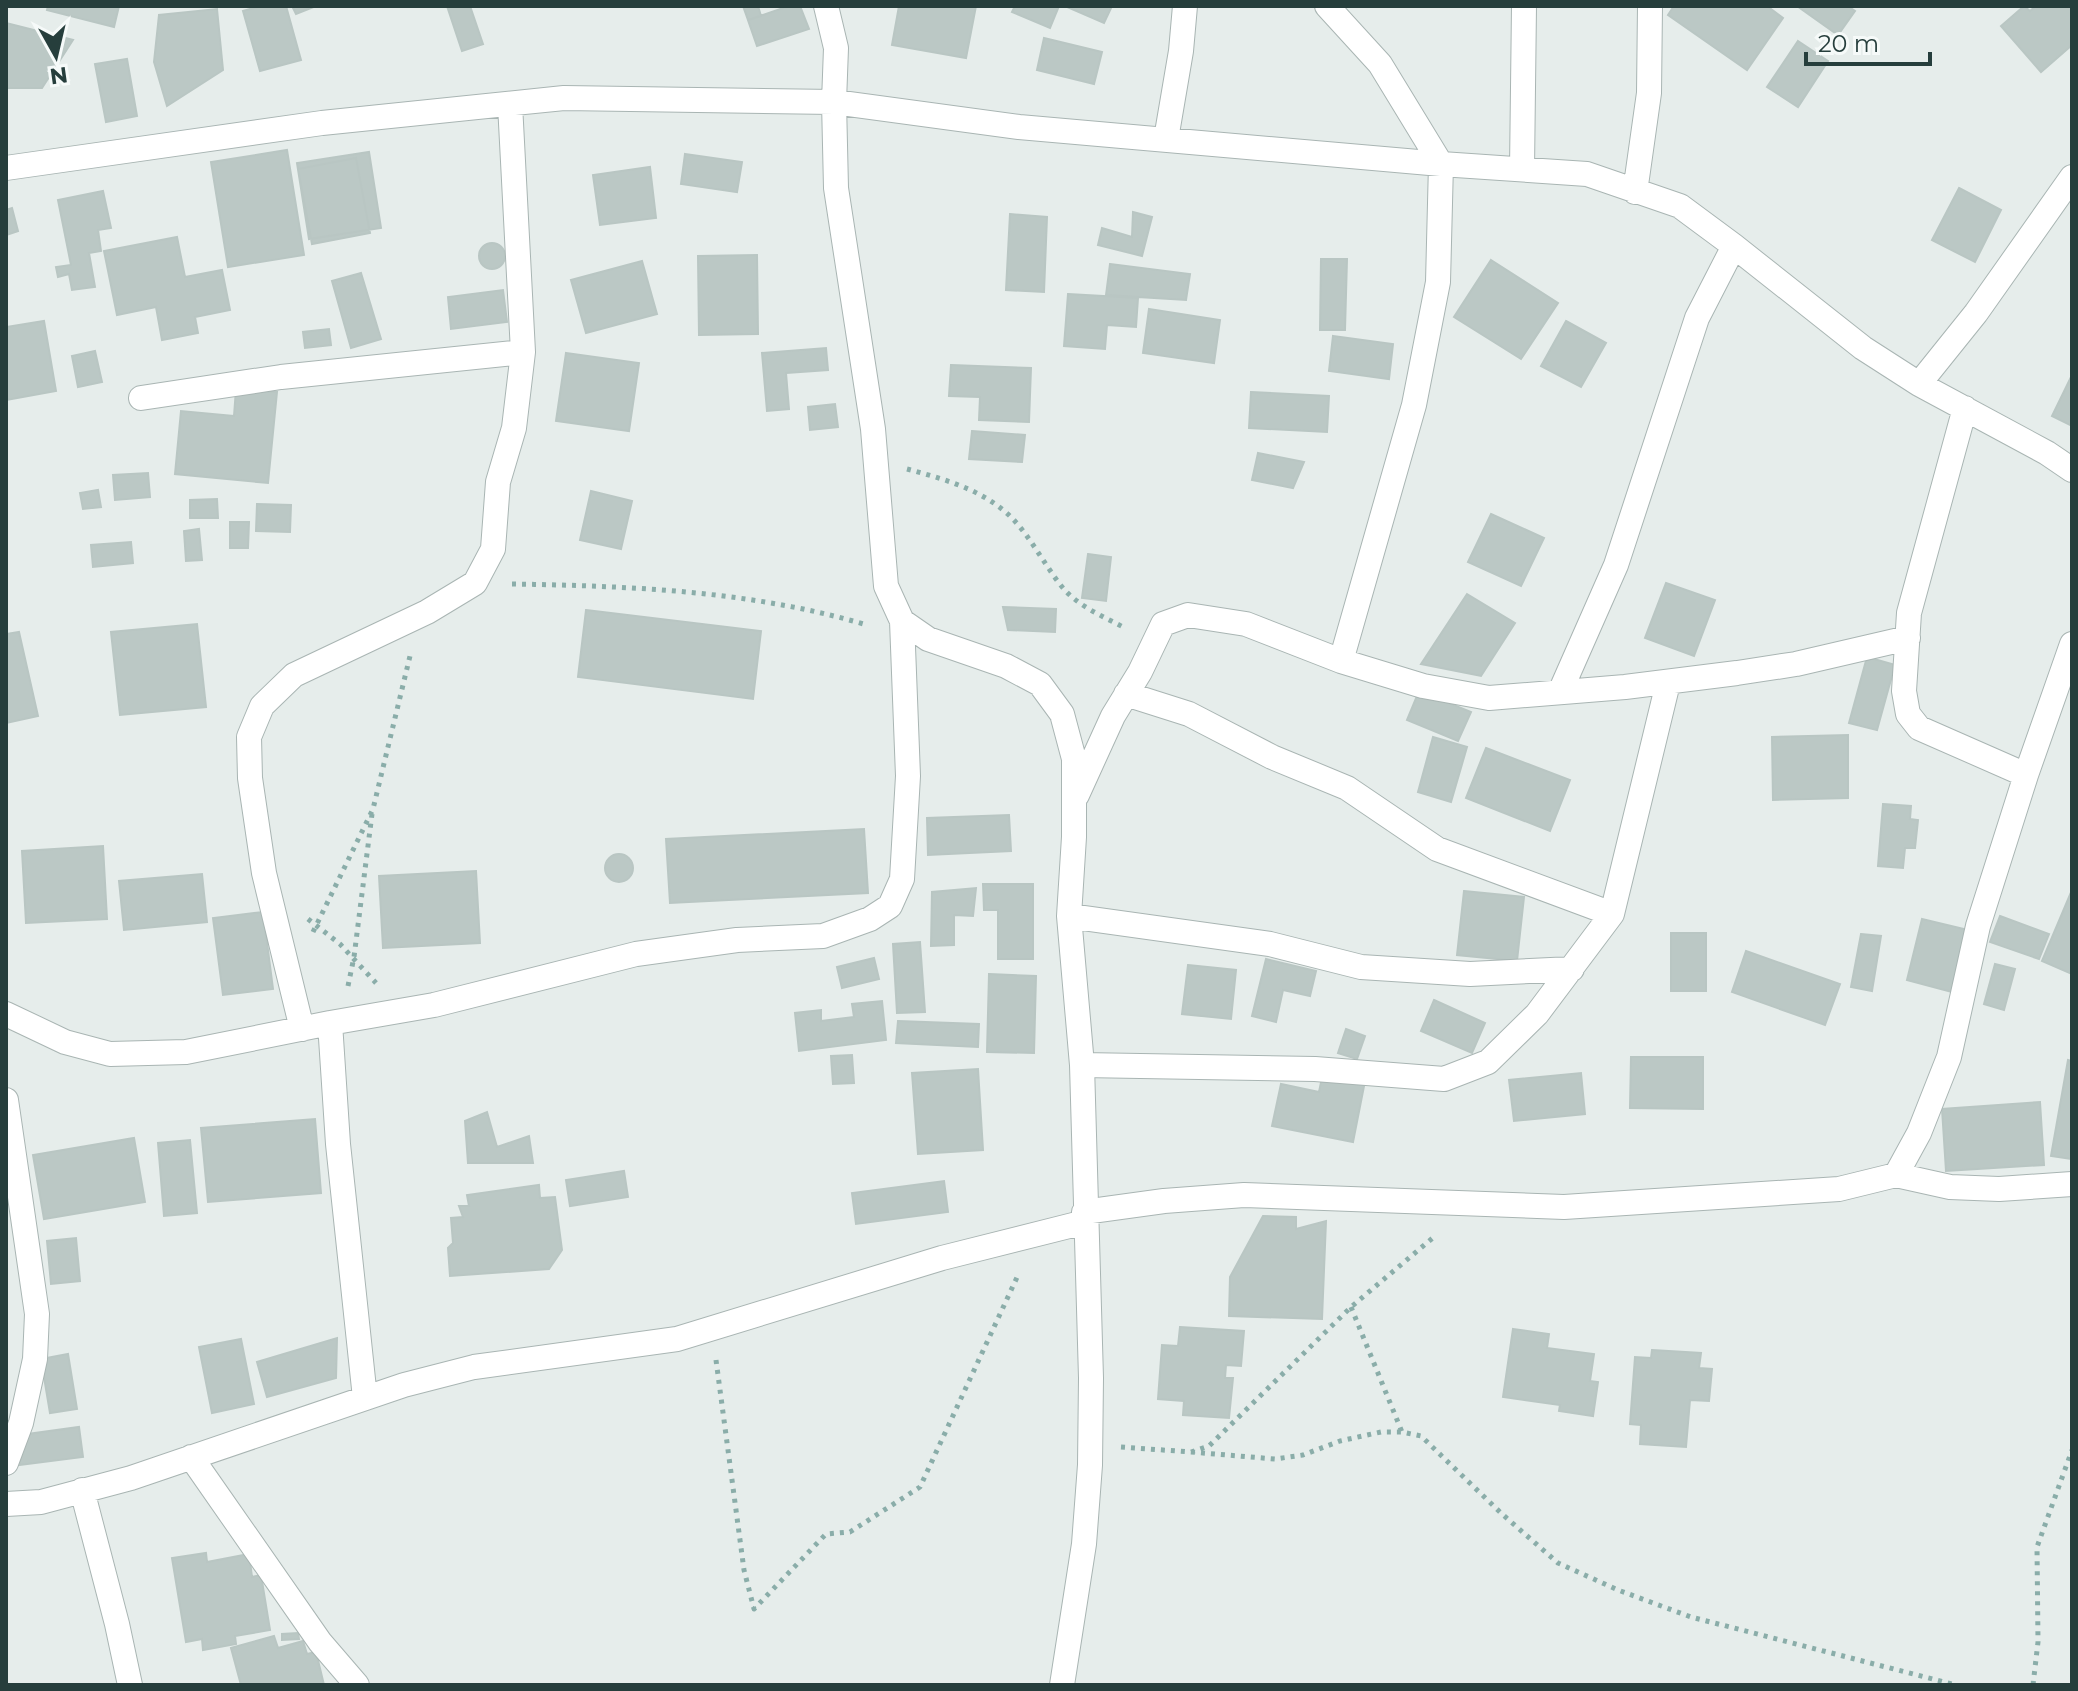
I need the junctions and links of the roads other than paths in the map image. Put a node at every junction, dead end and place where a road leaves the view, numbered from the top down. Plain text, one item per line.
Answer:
1 (826, 6) edge
2 (1185, 6) edge
3 (1327, 6) edge
4 (1524, 6) edge
5 (1650, 6) edge
6 (834, 102) junction
7 (510, 104) junction
8 (1166, 139) junction
9 (1441, 164) junction
10 (6, 168) edge
11 (1522, 169) junction
12 (2072, 177) edge
13 (1635, 192) junction
14 (1734, 246) junction
15 (523, 352) junction
16 (1919, 384) junction
17 (141, 398) dead end
18 (1965, 408) junction
19 (2072, 470) edge
20 (902, 628) junction
21 (1908, 638) junction
22 (2072, 644) edge
23 (1341, 661) junction
24 (1668, 683) junction
25 (1560, 692) junction
26 (1126, 694) junction
27 (2026, 775) junction
28 (1074, 801) junction
29 (1612, 914) junction
30 (1069, 916) junction
31 (1572, 969) junction
32 (6, 1014) edge
33 (330, 1023) junction
34 (302, 1029) junction
35 (1082, 1065) junction
36 (6, 1100) edge
37 (1896, 1175) junction
38 (2072, 1184) edge
39 (1084, 1217) junction
40 (365, 1398) junction
41 (191, 1457) junction
42 (6, 1463) edge
43 (82, 1490) junction
44 (6, 1504) edge
45 (130, 1685) edge
46 (357, 1685) edge
47 (1062, 1685) edge

1 - 6 street
2 - 8 street
3 - 9 street
4 - 11 street
5 - 13 street
6 - 7 street
6 - 8 street
6 - 20 street
7 - 10 street
7 - 15 street
8 - 9 street
9 - 11 street
9 - 23 street
11 - 13 street
12 - 16 street
13 - 14 street
14 - 16 street
14 - 25 street
15 - 17 street
15 - 34 street
16 - 18 street
18 - 19 street
18 - 21 street
20 - 28 street
20 - 33 street
21 - 24 street
21 - 27 street
22 - 27 street
23 - 25 street
23 - 26 street
24 - 25 street
24 - 29 street
26 - 28 street
26 - 29 street
27 - 37 street
28 - 30 street
29 - 31 street
30 - 31 street
30 - 35 street
31 - 35 street
32 - 34 street
33 - 34 street
33 - 40 street
35 - 39 street
36 - 42 street
37 - 38 street
37 - 39 street
39 - 40 street
39 - 47 street
40 - 41 street
41 - 43 street
41 - 46 street
43 - 44 street
43 - 45 street

